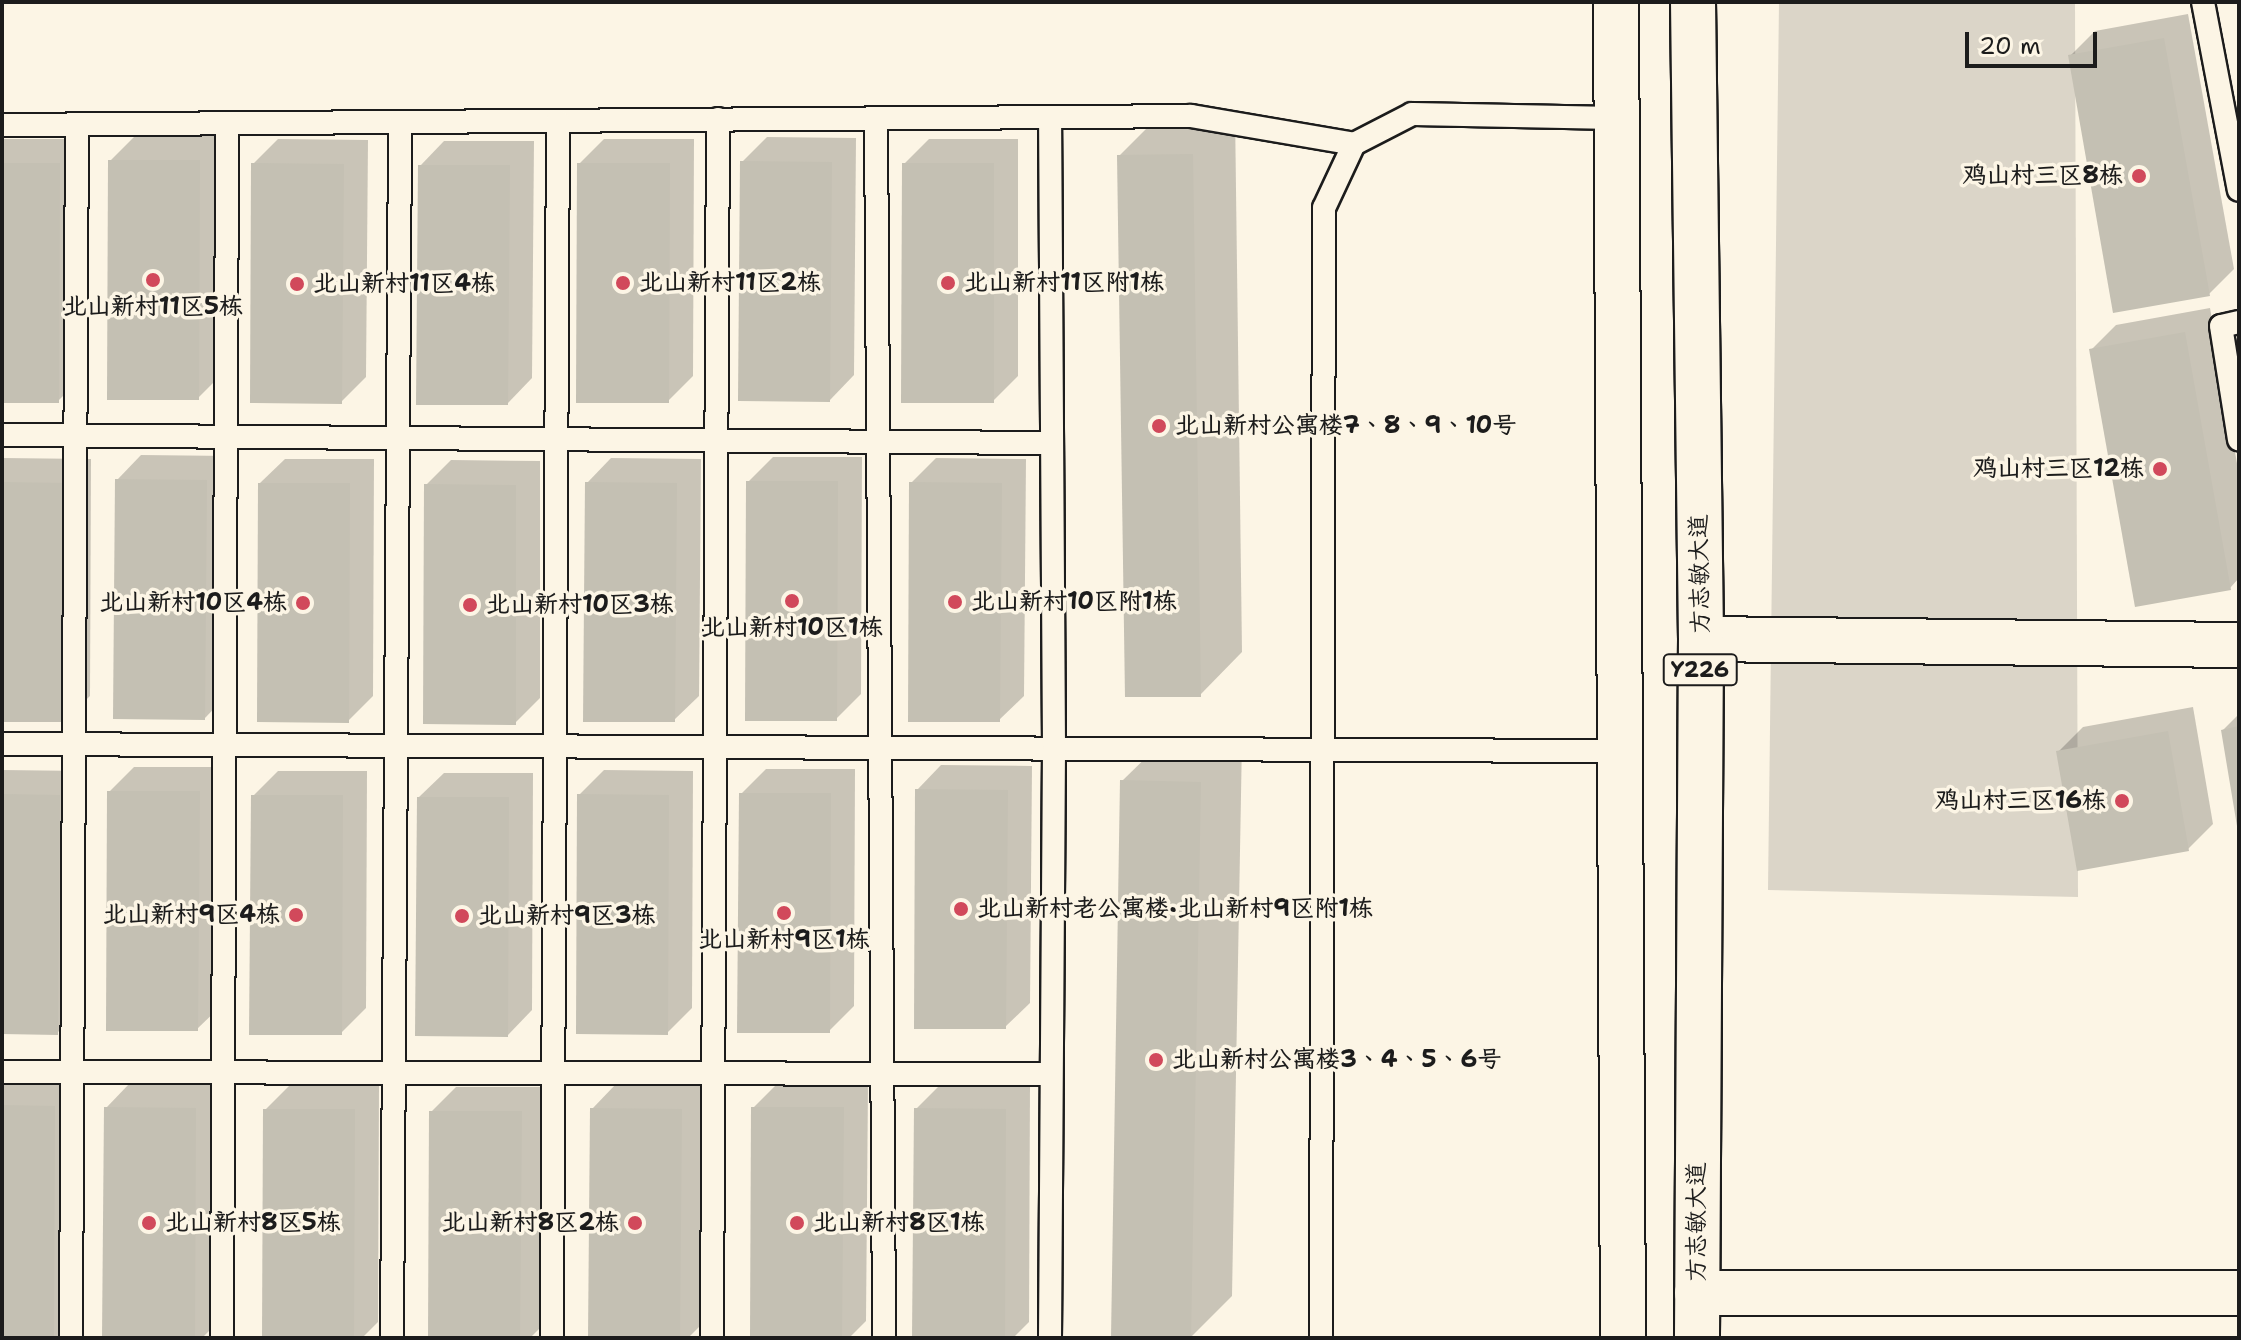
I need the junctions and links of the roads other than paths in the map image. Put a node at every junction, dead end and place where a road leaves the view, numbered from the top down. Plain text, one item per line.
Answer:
1 (1616, 2) edge
2 (1693, 2) edge
3 (2203, 2) edge
4 (1050, 117) junction
5 (876, 118) junction
6 (1616, 118) junction
7 (718, 119) junction
8 (558, 121) junction
9 (400, 122) junction
10 (227, 123) junction
11 (2, 125) edge
12 (77, 125) junction
13 (1354, 144) junction
14 (2239, 190) edge
15 (2239, 322) edge
16 (2, 435) edge
17 (76, 435) junction
18 (226, 436) junction
19 (398, 438) junction
20 (557, 439) junction
21 (716, 440) junction
22 (2239, 440) edge
23 (879, 441) junction
24 (1052, 443) junction
25 (1701, 639) junction
26 (2239, 645) edge
27 (2, 744) edge
28 (74, 744) junction
29 (224, 744) junction
30 (396, 744) junction
31 (555, 744) junction
32 (715, 744) junction
33 (881, 744) junction
34 (1054, 745) junction
35 (1322, 748) junction
36 (1621, 751) junction
37 (2, 1072) edge
38 (72, 1072) junction
39 (223, 1072) junction
40 (394, 1073) junction
41 (554, 1073) junction
42 (713, 1073) junction
43 (882, 1073) junction
44 (1051, 1074) junction
45 (1697, 1293) junction
46 (2239, 1293) edge
47 (71, 1338) edge
48 (222, 1338) edge
49 (392, 1338) edge
50 (552, 1338) edge
51 (712, 1338) edge
52 (884, 1338) edge
53 (1050, 1338) edge
54 (1321, 1338) edge
55 (1623, 1338) edge
56 (1697, 1338) edge

1 - 6 main road
2 - 25 main road, 方志敏大道 / Y226
3 - 14 lane
4 - 5 lane
4 - 13 lane
4 - 24 lane
5 - 7 lane
5 - 23 lane
6 - 13 lane
6 - 36 main road
7 - 8 lane
7 - 21 lane
8 - 9 lane
8 - 20 lane
9 - 10 lane
9 - 19 lane
10 - 12 lane
10 - 18 lane
11 - 12 lane
12 - 17 lane
13 - 35 lane
15 - 22 lane
16 - 17 lane
17 - 18 lane
17 - 28 lane
18 - 19 lane
18 - 29 lane
19 - 20 lane
19 - 30 lane
20 - 21 lane
20 - 31 lane
21 - 23 lane
21 - 32 lane
23 - 24 lane
23 - 33 lane
24 - 34 lane
25 - 26 main road
25 - 45 main road, 方志敏大道 / Y226
27 - 28 lane
28 - 29 lane
28 - 38 lane
29 - 30 lane
29 - 39 lane
30 - 31 lane
30 - 40 lane
31 - 32 lane
31 - 41 lane
32 - 33 lane
32 - 42 lane
33 - 34 lane
33 - 43 lane
34 - 35 lane
34 - 44 lane
35 - 36 lane
35 - 54 lane
36 - 55 main road
37 - 38 lane
38 - 39 lane
38 - 47 lane
39 - 40 lane
39 - 48 lane
40 - 41 lane
40 - 49 lane
41 - 42 lane
41 - 50 lane
42 - 43 lane
42 - 51 lane
43 - 44 lane
43 - 52 lane
44 - 53 lane
45 - 46 main road
45 - 56 main road, 方志敏大道 / Y226

